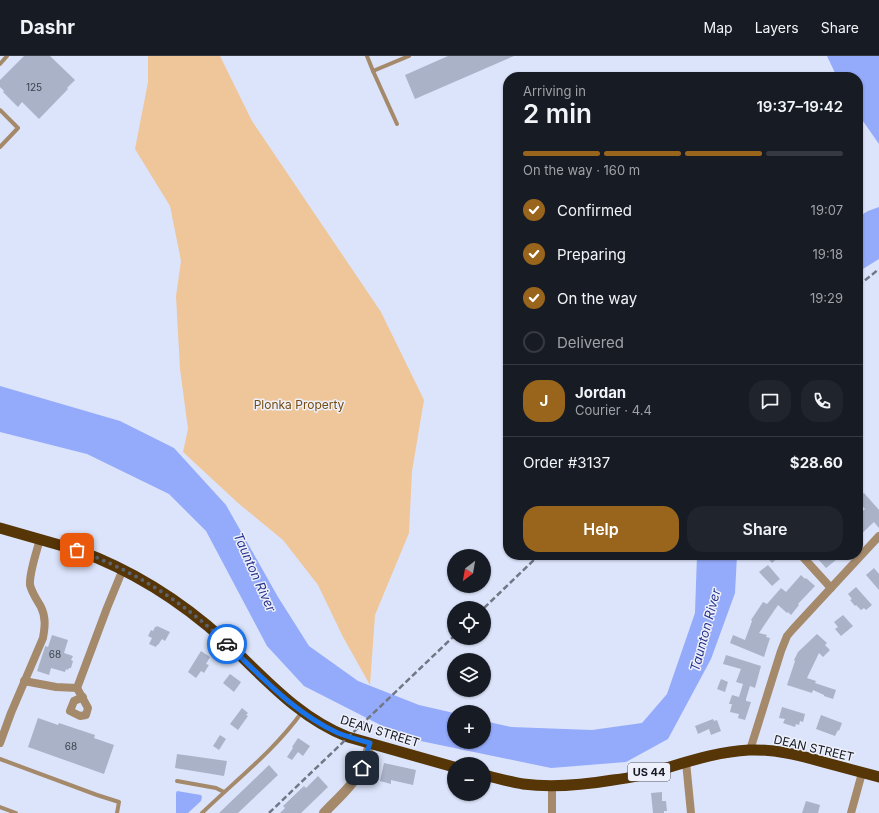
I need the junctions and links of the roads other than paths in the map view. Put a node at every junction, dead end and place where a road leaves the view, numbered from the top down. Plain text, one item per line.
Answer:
1 (7, 56) edge
2 (367, 56) edge
3 (409, 56) edge
4 (0, 64) edge
5 (373, 72) junction
6 (0, 110) edge
7 (397, 124) dead end
8 (0, 147) edge
9 (0, 528) edge
10 (879, 536) edge
11 (40, 539) junction
12 (863, 553) edge
13 (806, 560) edge
14 (857, 560) edge
15 (123, 569) junction
16 (831, 588) junction
17 (24, 681) junction
18 (77, 688) junction
19 (83, 697) dead end
20 (302, 712) junction
21 (0, 743) edge
22 (370, 743) junction
23 (750, 750) junction
24 (0, 759) edge
25 (686, 762) junction
26 (447, 765) edge
27 (862, 773) junction
28 (491, 777) edge
29 (879, 777) edge
30 (176, 781) dead end
31 (552, 786) junction
32 (224, 792) junction
33 (0, 807) edge
34 (16, 813) edge
35 (117, 813) edge
36 (202, 813) edge
37 (324, 813) edge
38 (552, 813) edge
39 (691, 813) edge
40 (851, 813) edge

1 - 4 lane
2 - 5 lane
3 - 5 lane
5 - 7 lane
6 - 8 lane
9 - 11 highway, DEAN STREET
10 - 12 street
11 - 15 highway, DEAN STREET
11 - 17 street
13 - 16 street
14 - 16 street
15 - 18 street
15 - 20 highway, DEAN STREET
16 - 23 street
17 - 18 street
17 - 21 street
18 - 19 street
20 - 22 highway, DEAN STREET
20 - 32 lane
22 - 26 highway, DEAN STREET
22 - 37 street
23 - 25 highway, DEAN STREET / US 44
23 - 27 highway, DEAN STREET / US 44
24 - 35 lane
25 - 31 highway, DEAN STREET / US 44
25 - 39 street
27 - 29 highway, DEAN STREET / US 44
27 - 40 street
28 - 31 highway, DEAN STREET / US 44
30 - 32 lane
31 - 38 street
32 - 36 lane
33 - 34 lane

